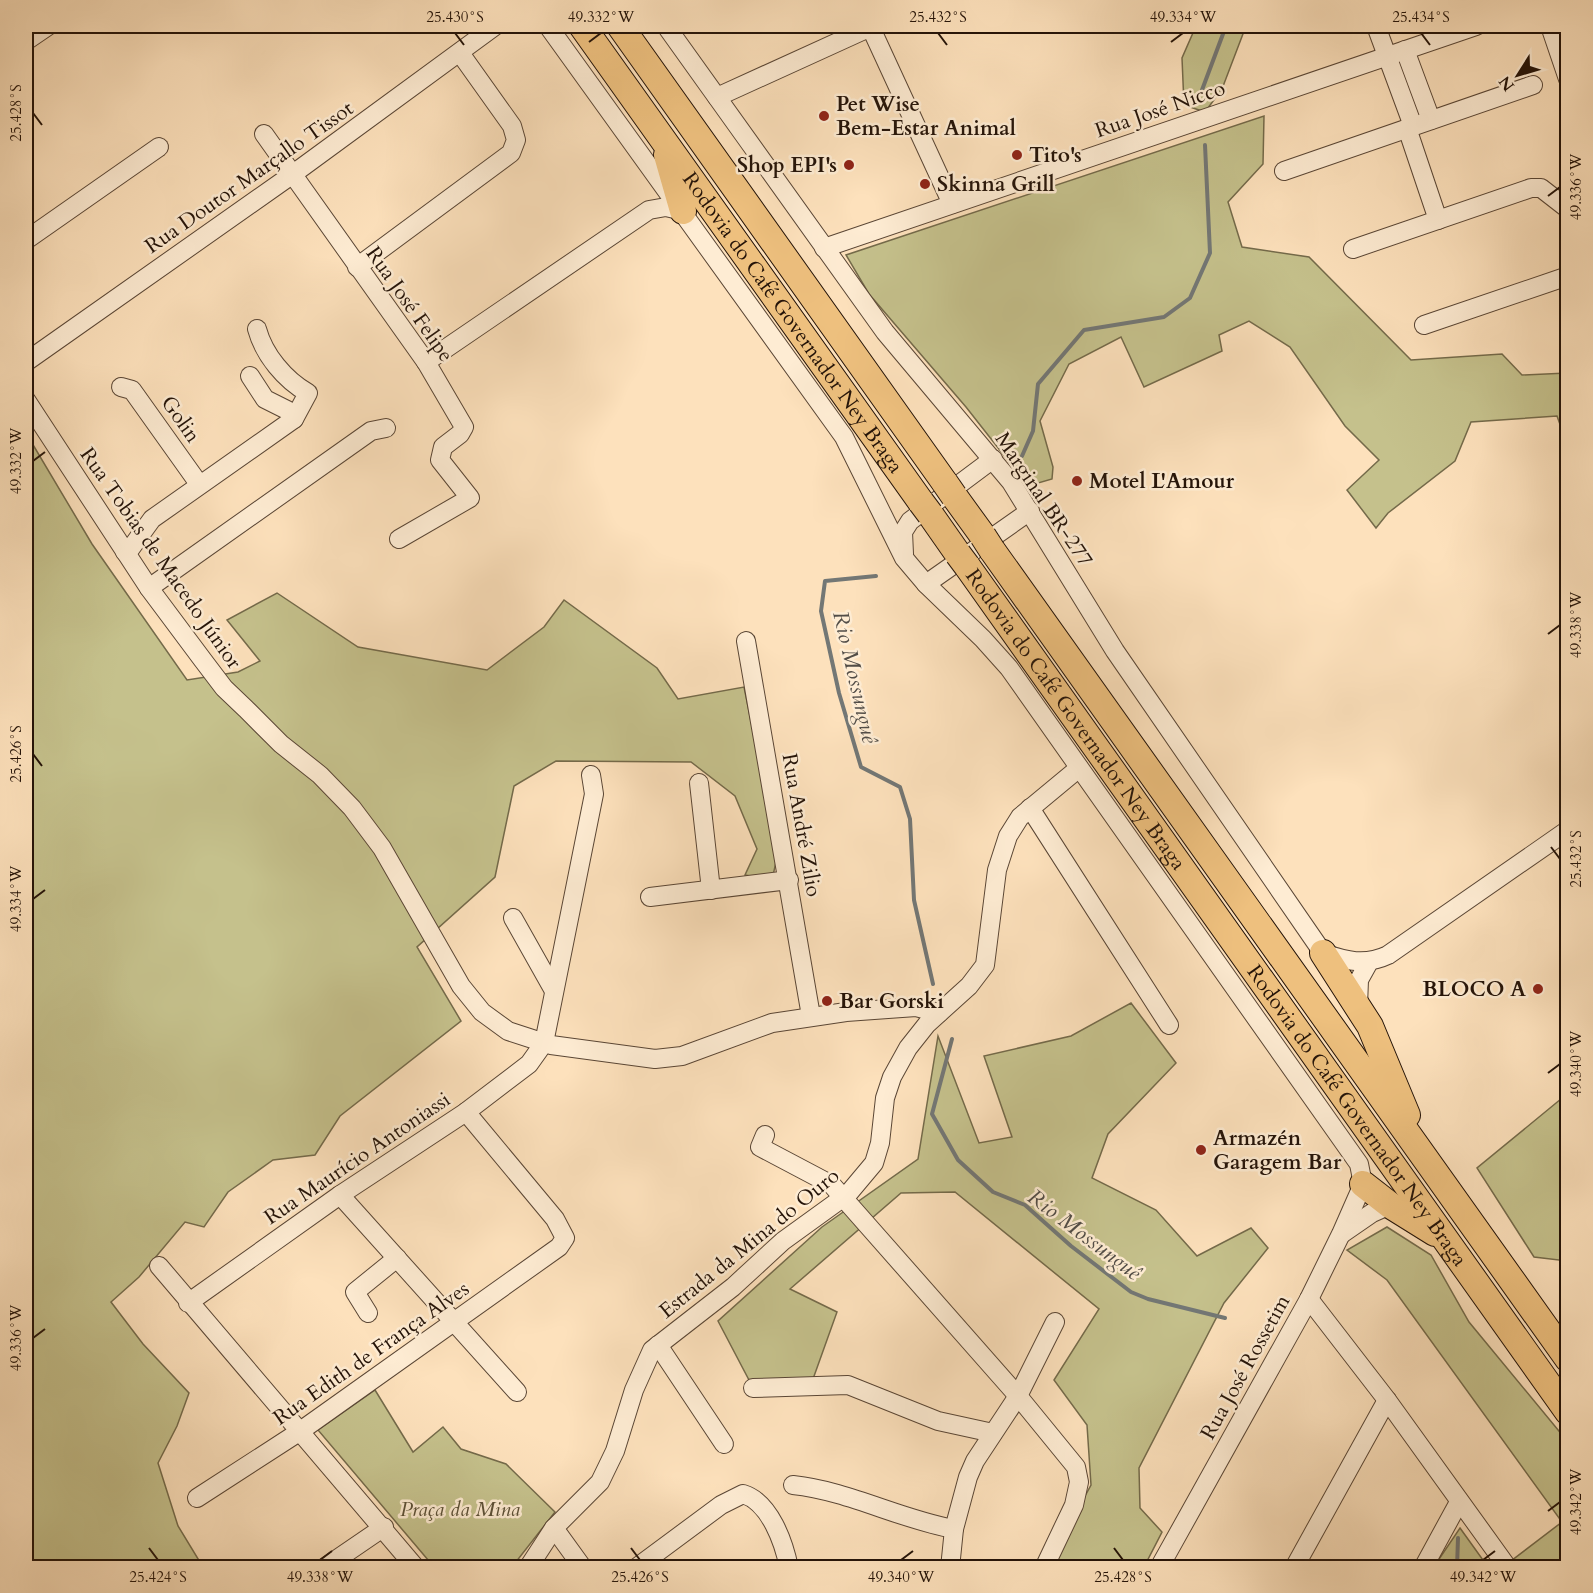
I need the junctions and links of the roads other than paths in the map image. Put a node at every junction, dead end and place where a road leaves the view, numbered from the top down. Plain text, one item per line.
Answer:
1 (48, 26) edge
2 (495, 26) edge
3 (548, 26) edge
4 (582, 26) edge
5 (620, 26) edge
6 (666, 26) edge
7 (871, 26) edge
8 (1376, 26) edge
9 (1476, 26) edge
10 (1550, 26) edge
11 (26, 41) edge
12 (1406, 50) junction
13 (460, 53) junction
14 (1387, 56) junction
15 (1568, 79) edge
16 (1533, 85) dead end
17 (717, 97) junction
18 (1431, 120) junction
19 (1410, 127) junction
20 (264, 134) dead end
21 (662, 137) junction
22 (159, 147) dead end
23 (1284, 171) dead end
24 (293, 174) junction
25 (952, 204) junction
26 (1568, 209) edge
27 (683, 211) junction
28 (1438, 220) junction
29 (26, 240) edge
30 (824, 248) junction
31 (1353, 249) dead end
32 (357, 267) junction
33 (1568, 276) edge
34 (1424, 325) dead end
35 (257, 329) dead end
36 (26, 362) edge
37 (426, 362) junction
38 (250, 376) dead end
39 (121, 387) dead end
40 (26, 400) edge
41 (294, 419) junction
42 (386, 428) dead end
43 (993, 459) junction
44 (199, 484) junction
45 (1030, 511) junction
46 (399, 539) dead end
47 (125, 552) junction
48 (904, 558) junction
49 (926, 584) junction
50 (149, 588) junction
51 (746, 641) dead end
52 (1079, 768) junction
53 (591, 775) dead end
54 (699, 783) dead end
55 (1030, 808) junction
56 (1568, 830) edge
57 (789, 880) junction
58 (711, 890) junction
59 (650, 897) dead end
60 (513, 918) dead end
61 (1323, 953) junction
62 (1369, 962) junction
63 (554, 989) junction
64 (1359, 1006) junction
65 (939, 1013) junction
66 (811, 1016) junction
67 (1169, 1025) dead end
68 (543, 1042) junction
69 (466, 1112) junction
70 (765, 1134) dead end
71 (1424, 1157) junction
72 (1363, 1184) junction
73 (340, 1195) junction
74 (843, 1198) junction
75 (1390, 1205) junction
76 (1341, 1234) junction
77 (1445, 1239) junction
78 (397, 1258) junction
79 (159, 1266) dead end
80 (1308, 1299) junction
81 (188, 1303) junction
82 (368, 1312) dead end
83 (455, 1321) junction
84 (1055, 1322) dead end
85 (658, 1345) junction
86 (1568, 1359) edge
87 (753, 1388) dead end
88 (517, 1392) dead end
89 (1018, 1396) junction
90 (1387, 1400) junction
91 (1568, 1412) edge
92 (299, 1432) junction
93 (993, 1433) junction
94 (724, 1444) dead end
95 (793, 1485) dead end
96 (197, 1498) dead end
97 (1459, 1502) junction
98 (384, 1527) junction
99 (554, 1528) junction
100 (954, 1529) junction
101 (324, 1568) edge
102 (416, 1568) edge
103 (528, 1568) edge
104 (583, 1568) edge
105 (636, 1568) edge
106 (789, 1568) edge
107 (950, 1568) edge
108 (1044, 1568) edge
109 (1159, 1568) edge
110 (1294, 1568) edge
111 (1423, 1568) edge
112 (1508, 1568) edge

1 - 11 street
2 - 13 street, Rua Doutor Marçallo Tissot
3 - 27 street
4 - 21 highway, Rodovia do Café Governador Ney Braga
5 - 71 highway, Rodovia do Café Governador Ney Braga
6 - 17 street, Marginal BR-277
7 - 17 street
7 - 25 street
8 - 14 street
9 - 12 street, Rua José Nicco
10 - 15 street
12 - 14 street, Rua José Nicco
12 - 18 street
13 - 24 street, Rua Doutor Marçallo Tissot
13 - 32 street
14 - 19 street
14 - 25 street, Rua José Nicco
16 - 18 street
17 - 30 street, Marginal BR-277
18 - 19 street
19 - 23 street
19 - 28 street
20 - 24 street, Rua José Felipe
21 - 27 highway
21 - 77 highway, Rodovia do Café Governador Ney Braga
22 - 29 street
24 - 32 street, Rua José Felipe
24 - 36 street, Rua Doutor Marçallo Tissot
25 - 30 street, Rua José Nicco
26 - 28 street
27 - 37 street
27 - 48 street
28 - 31 street
30 - 43 street, Marginal BR-277
32 - 37 street, Rua José Felipe
33 - 34 street
35 - 41 street
37 - 46 street, Rua José Felipe
38 - 41 street
39 - 44 street, Golin
40 - 47 street, Rua Tobias de Macedo Júnior
41 - 44 street
42 - 50 street
43 - 45 street, Marginal BR-277
43 - 48 street
44 - 47 street
45 - 49 street
45 - 61 street, Marginal BR-277
47 - 50 street, Rua Tobias de Macedo Júnior
48 - 49 street
49 - 52 street
50 - 68 street, Rua Tobias de Macedo Júnior
51 - 57 street, Rua André Zilio
52 - 55 street, Estrada da Mina do Ouro
52 - 72 street
53 - 63 street
54 - 58 street
55 - 65 street, Estrada da Mina do Ouro
55 - 67 street
56 - 62 street
57 - 58 street
57 - 66 street, Rua André Zilio
58 - 59 street
60 - 63 street
61 - 62 street
61 - 64 highway
62 - 64 street
63 - 68 street
64 - 71 highway
65 - 66 street, Rua Tobias de Macedo Júnior
65 - 74 street, Estrada da Mina do Ouro
66 - 68 street, Rua Tobias de Macedo Júnior
68 - 69 street, Rua Maurício Antoniassi
69 - 73 street, Rua Maurício Antoniassi
69 - 83 street, Rua Edith de França Alves
70 - 74 street
71 - 86 highway, Rodovia do Café Governador Ney Braga
72 - 75 highway
72 - 76 street, Rua José Rossetim
73 - 78 street
73 - 81 street, Rua Maurício Antoniassi
74 - 85 street, Estrada da Mina do Ouro
74 - 89 street
75 - 76 street
75 - 77 highway
76 - 80 street, Rua José Rossetim
77 - 91 highway, Rodovia do Café Governador Ney Braga
78 - 82 street
78 - 83 street
79 - 81 street
80 - 90 street
80 - 109 street, Rua José Rossetim
81 - 92 street
83 - 88 street
83 - 92 street, Rua Edith de França Alves
84 - 89 street
85 - 94 street
85 - 99 street, Estrada da Mina do Ouro
87 - 93 street
89 - 93 street
89 - 108 street
90 - 97 street
90 - 110 street
92 - 96 street, Rua Edith de França Alves
92 - 98 street
93 - 100 street
95 - 100 street
97 - 111 street
97 - 112 street
98 - 101 street
98 - 102 street
99 - 103 street, Estrada da Mina do Ouro
99 - 104 street
100 - 107 street
105 - 106 street

